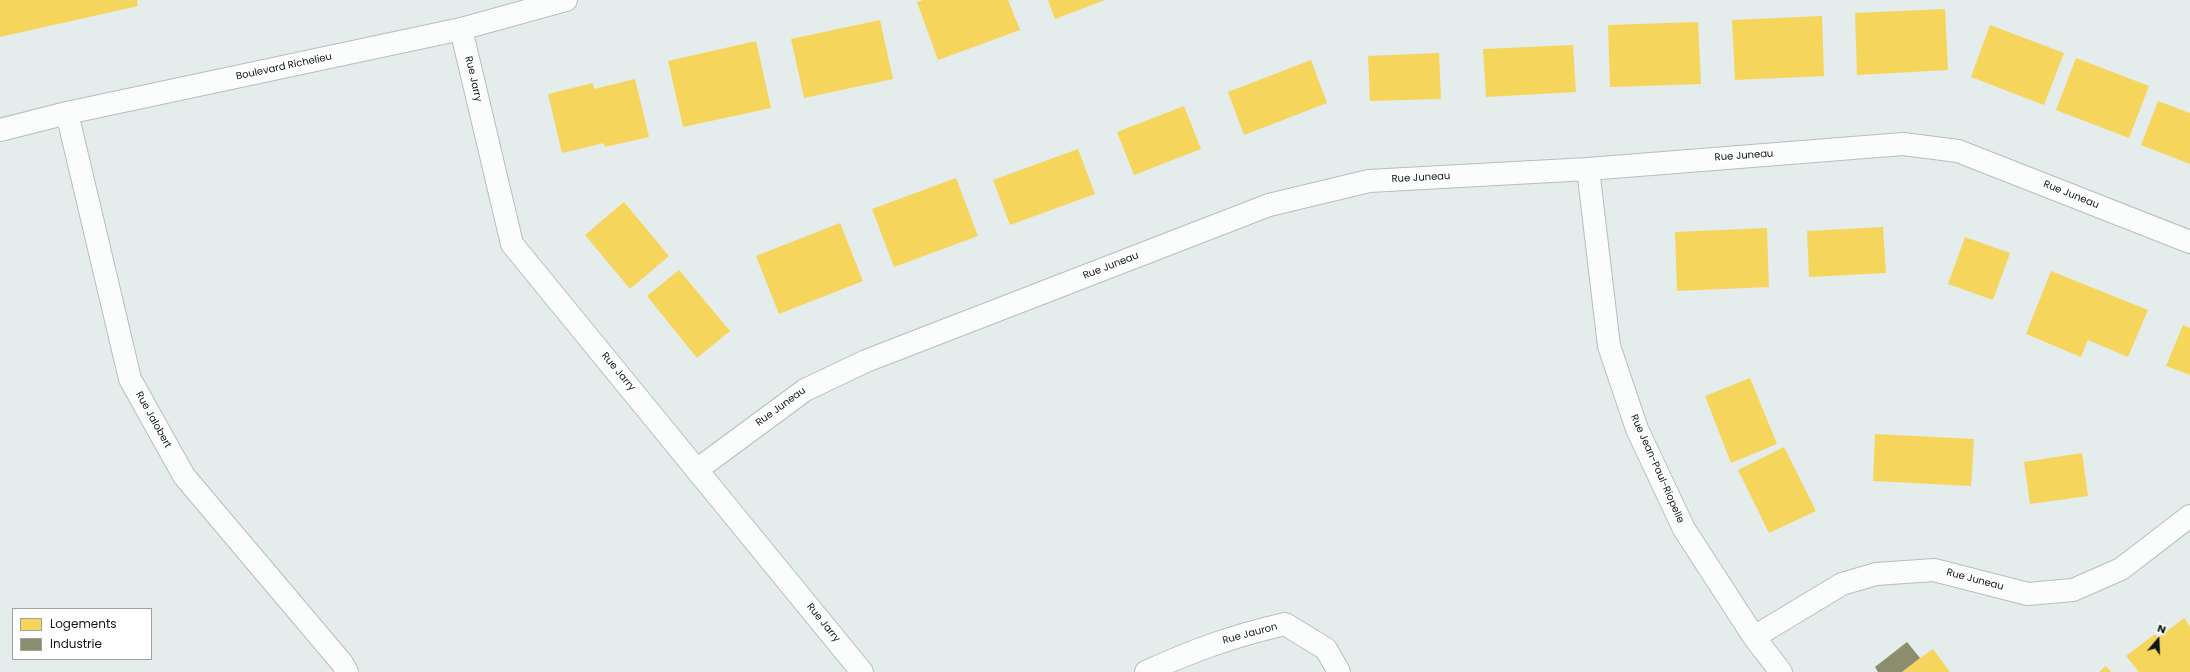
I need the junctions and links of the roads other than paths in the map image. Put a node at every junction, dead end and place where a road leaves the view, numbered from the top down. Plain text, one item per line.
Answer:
1 (566, 0) edge
2 (461, 29) junction
3 (67, 113) junction
4 (0, 130) edge
5 (1588, 168) junction
6 (2190, 242) edge
7 (698, 469) junction
8 (2190, 516) edge
9 (1754, 636) junction
10 (347, 672) edge
11 (862, 672) edge
12 (1146, 672) edge
13 (1339, 672) edge
14 (1781, 672) edge

1 - 2 street, Boulevard Richelieu
2 - 3 street, Boulevard Richelieu
2 - 7 street, Rue Jarry
3 - 4 street, Boulevard Richelieu
3 - 10 street, Rue Jalobert
5 - 6 street, Rue Juneau
5 - 7 street, Rue Juneau
5 - 9 street, Rue Jean-Paul-Riopelle
7 - 11 street, Rue Jarry
8 - 9 street, Rue Juneau
9 - 14 street, Rue Jean-Paul-Riopelle
12 - 13 street, Rue Jauron

